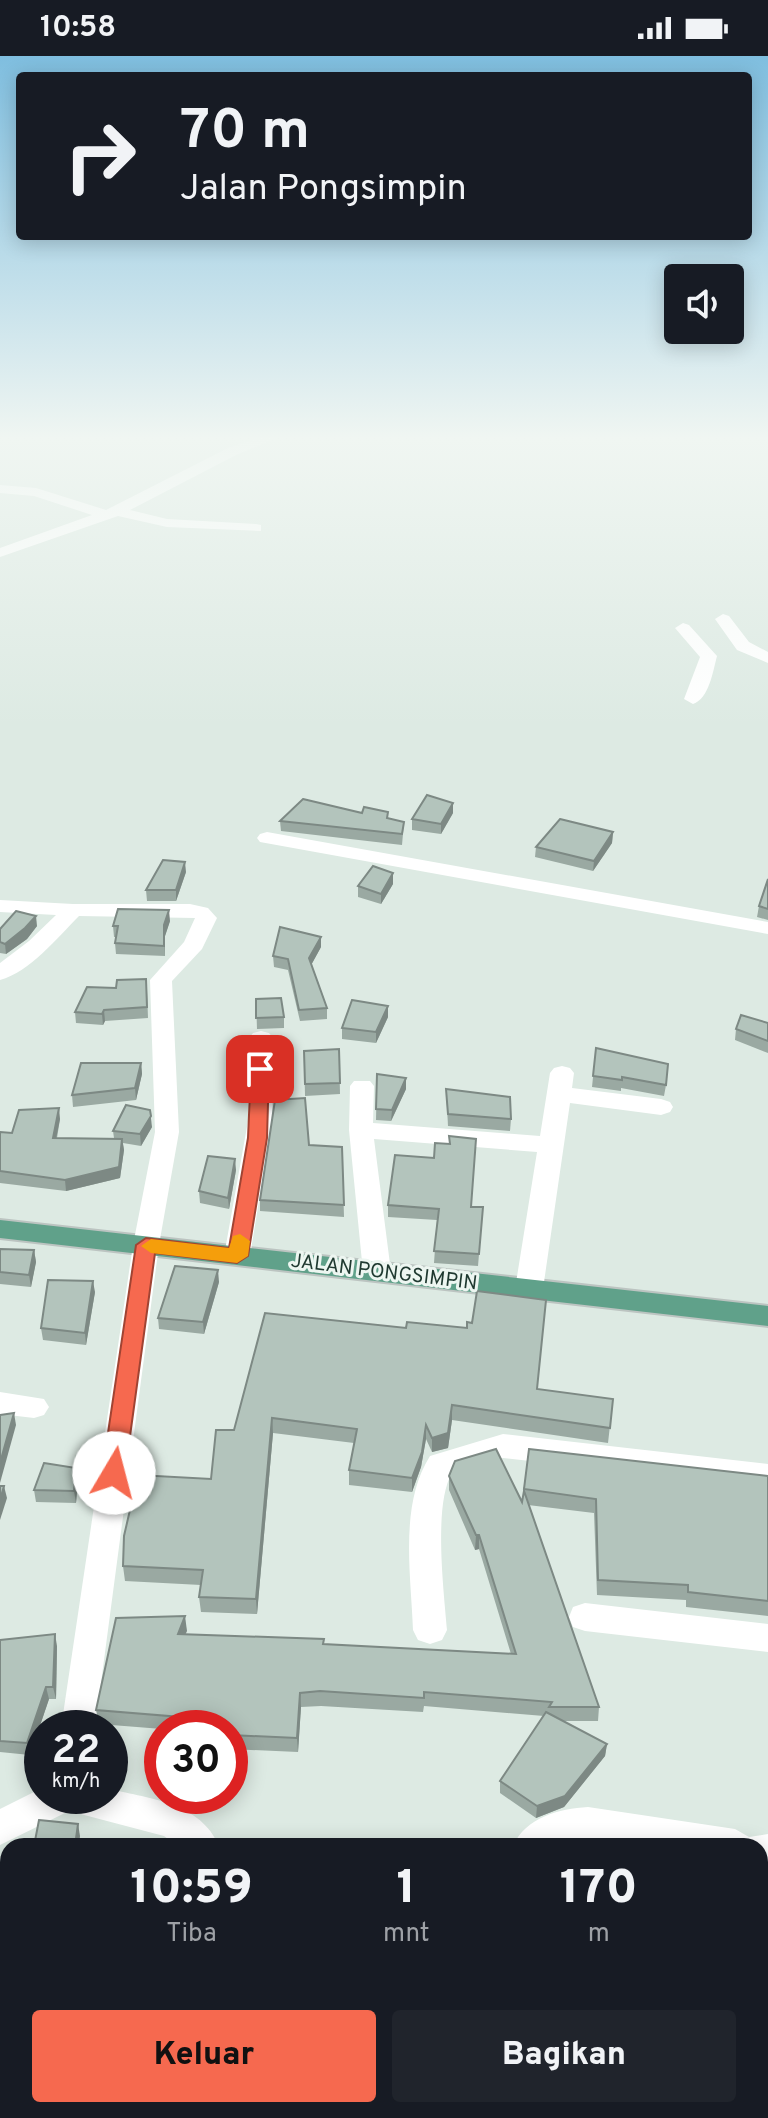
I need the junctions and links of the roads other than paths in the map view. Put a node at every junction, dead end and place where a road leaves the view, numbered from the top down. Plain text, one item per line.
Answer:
1 (55, 533) edge
2 (0, 553) edge
3 (723, 619) dead end
4 (683, 628) dead end
5 (737, 639) junction
6 (698, 644) junction
7 (768, 658) edge
8 (693, 699) dead end
9 (267, 838) dead end
10 (0, 906) edge
11 (73, 910) junction
12 (768, 928) edge
13 (0, 973) edge
14 (261, 1038) dead end
15 (362, 1086) dead end
16 (661, 1107) dead end
17 (361, 1130) junction
18 (550, 1145) junction
19 (0, 1229) edge
20 (146, 1245) junction
21 (237, 1256) junction
22 (377, 1272) junction
23 (529, 1289) junction
24 (768, 1316) edge
25 (0, 1403) edge
26 (34, 1407) dead end
27 (768, 1476) edge
28 (585, 1617) dead end
29 (430, 1630) dead end
30 (768, 1638) edge
31 (81, 1710) edge
32 (128, 1810) edge
33 (27, 1814) edge
34 (0, 1828) edge
35 (193, 1838) edge
36 (543, 1838) edge
37 (682, 1838) edge

1 - 2 street
3 - 5 street
4 - 6 street
5 - 6 street
5 - 7 street
6 - 8 street
9 - 12 street
10 - 11 street
11 - 13 street
11 - 20 street
14 - 21 street
15 - 17 street
16 - 18 street
17 - 18 street
17 - 22 street
18 - 23 street
19 - 20 main road, JALAN PONGSIMPIN
20 - 21 main road, JALAN PONGSIMPIN
20 - 31 street
21 - 22 main road, JALAN PONGSIMPIN
22 - 23 main road, JALAN PONGSIMPIN
23 - 24 main road, JALAN PONGSIMPIN
25 - 26 street
27 - 29 street
28 - 30 street
32 - 35 street
33 - 34 street
36 - 37 street

